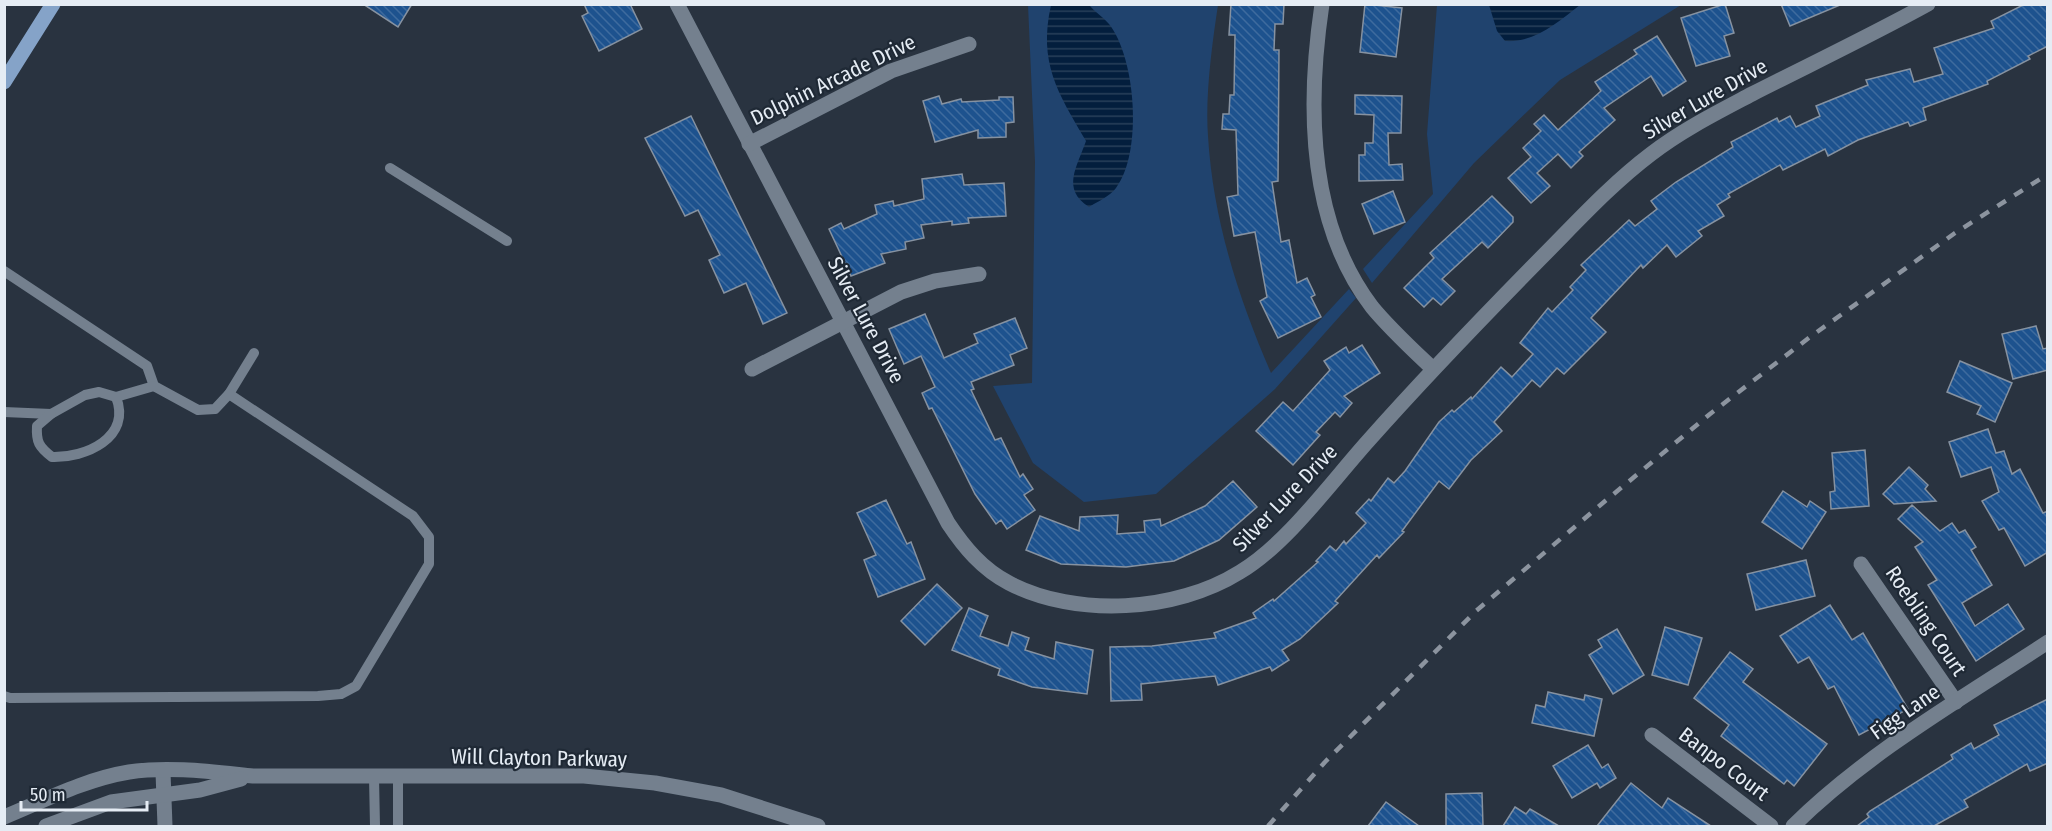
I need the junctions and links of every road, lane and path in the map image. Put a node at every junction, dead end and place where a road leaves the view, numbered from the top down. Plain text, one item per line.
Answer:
1 (53, 4) edge
2 (677, 4) edge
3 (1322, 4) edge
4 (1928, 4) edge
5 (969, 44) dead end
6 (4, 82) edge
7 (749, 144) junction
8 (390, 168) dead end
9 (507, 241) dead end
10 (4, 271) edge
11 (979, 274) dead end
12 (843, 322) junction
13 (254, 353) dead end
14 (752, 369) dead end
15 (1433, 369) junction
16 (154, 386) junction
17 (229, 394) junction
18 (116, 397) junction
19 (4, 412) edge
20 (51, 414) junction
21 (1861, 564) dead end
22 (2048, 642) edge
23 (4, 696) edge
24 (1956, 702) junction
25 (1652, 735) dead end
26 (163, 772) junction
27 (253, 776) junction
28 (374, 777) junction
29 (398, 777) junction
30 (164, 793) junction
31 (4, 817) edge
32 (46, 826) edge
33 (165, 826) edge
34 (375, 826) edge
35 (398, 826) edge
36 (818, 826) edge
37 (1771, 826) edge
38 (1793, 826) edge

1 - 6 main road
2 - 7 street, Silver Lure Drive
3 - 15 street
4 - 15 street, Silver Lure Drive
5 - 7 street, Dolphin Arcade Drive
7 - 12 street, Silver Lure Drive
8 - 9 lane
10 - 16 lane
11 - 12 street
12 - 14 street
12 - 15 street, Silver Lure Drive
13 - 17 lane
16 - 17 lane
16 - 18 lane
17 - 23 lane
18 - 20 lane
18 - 20 lane
19 - 20 lane
21 - 24 street, Roebling Court
22 - 24 street, Figg Lane
24 - 38 street, Figg Lane
25 - 37 street, Banpo Court
26 - 27 street, Will Clayton Parkway
26 - 30 street
26 - 31 street, Will Clayton Parkway
27 - 28 street, Will Clayton Parkway
27 - 30 street, Will Clayton Parkway
28 - 29 street, Will Clayton Parkway
28 - 34 lane
29 - 35 lane
29 - 36 street, Will Clayton Parkway
30 - 32 street, Will Clayton Parkway
30 - 33 street

